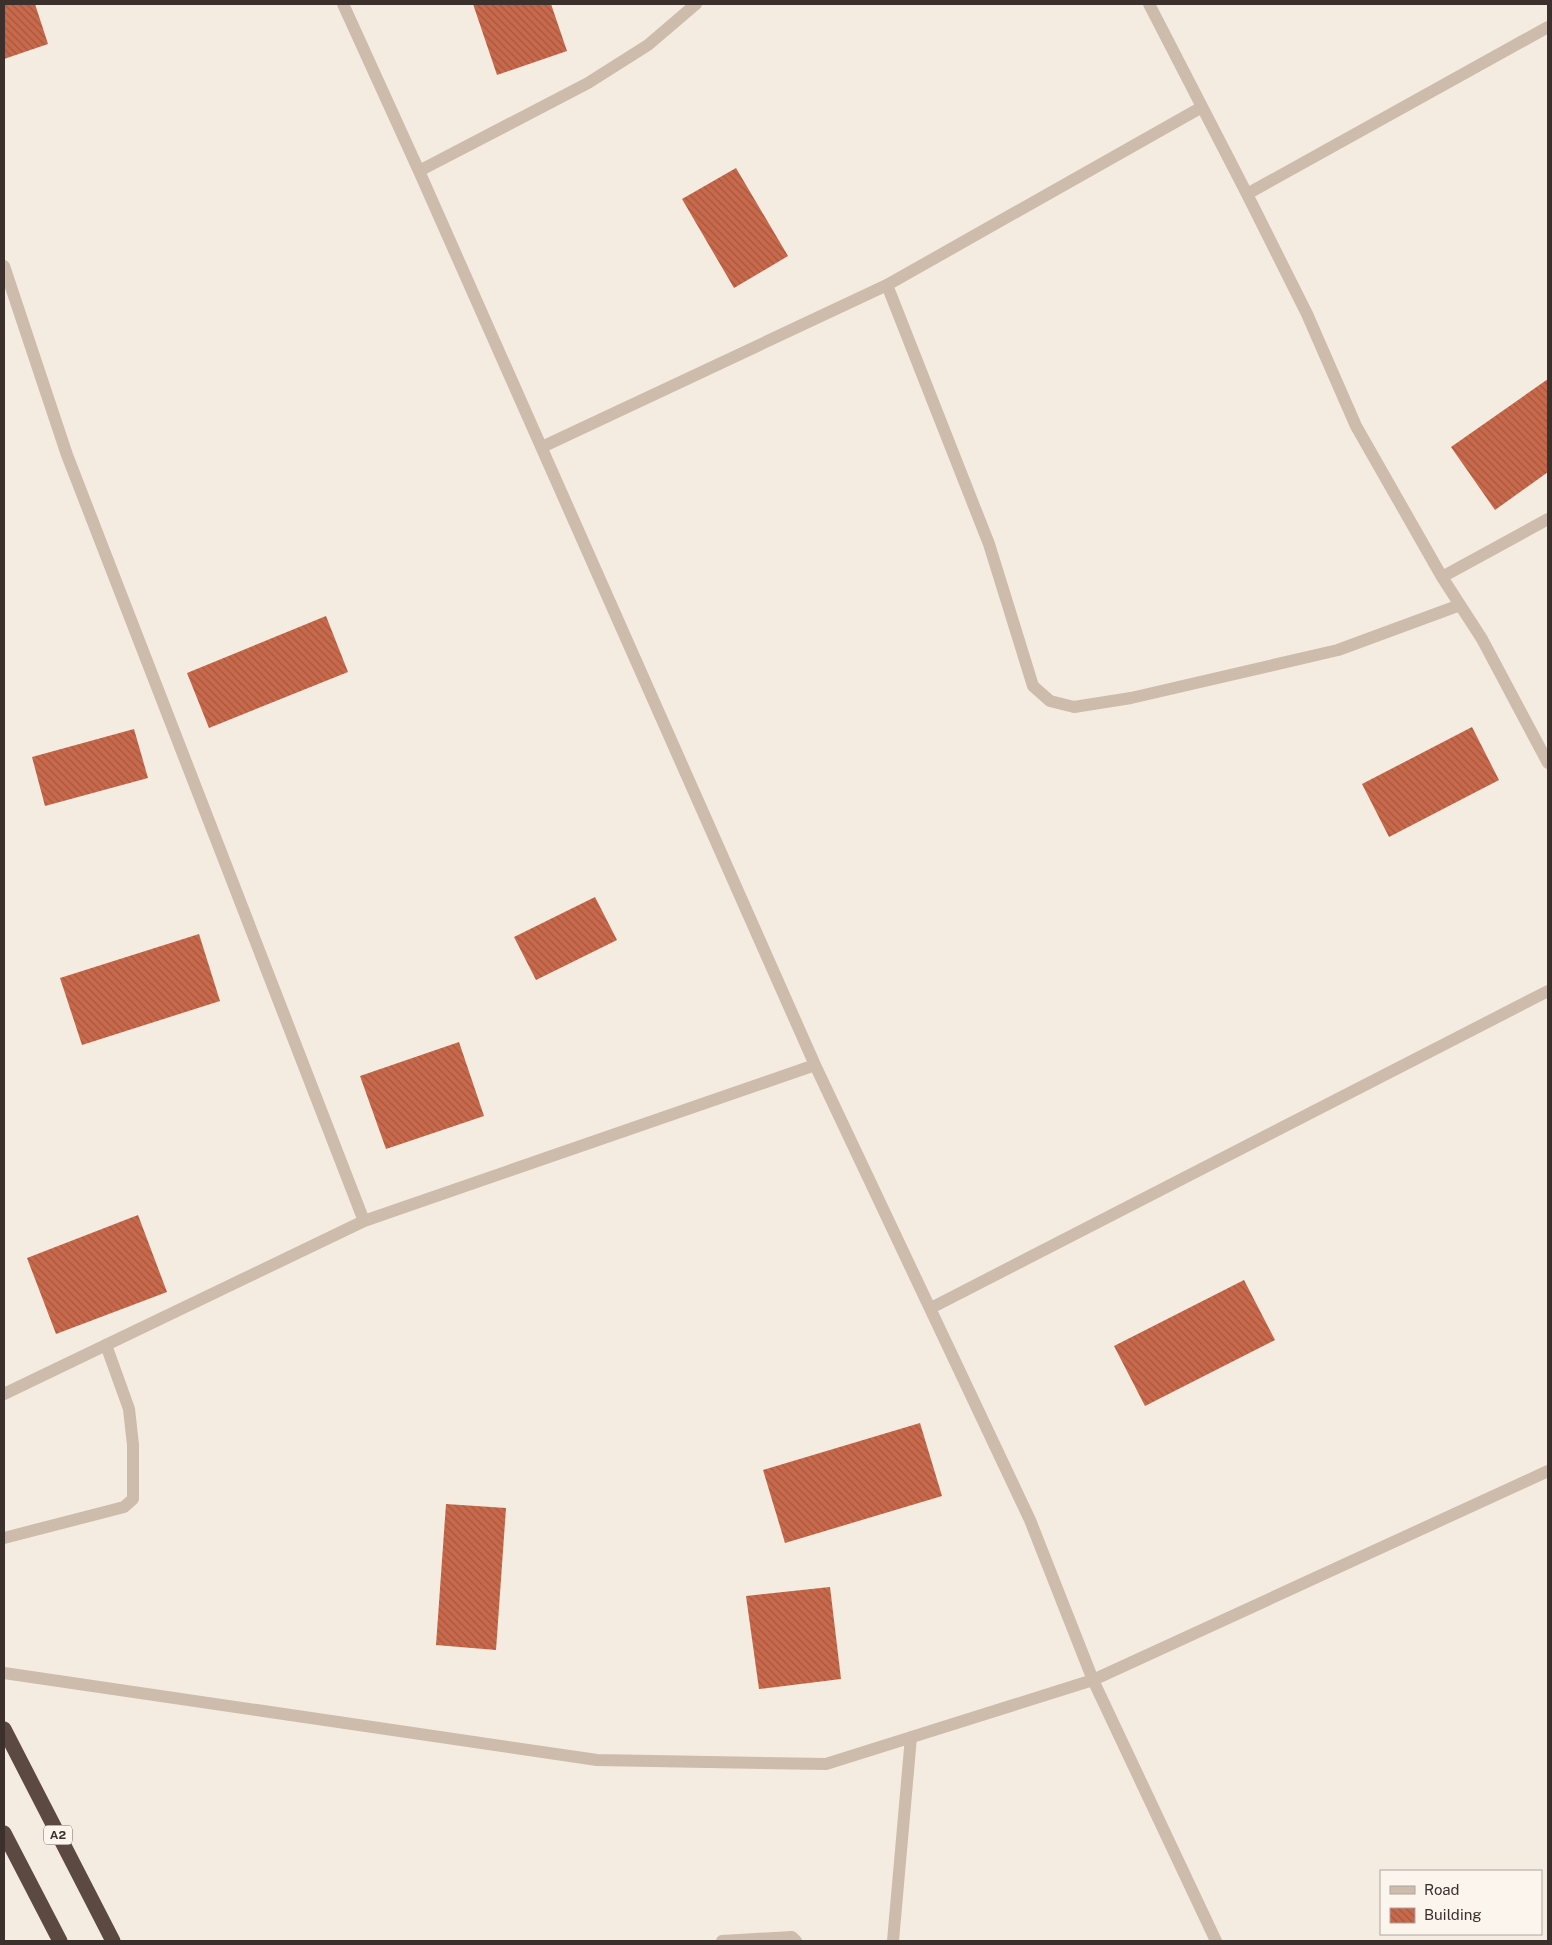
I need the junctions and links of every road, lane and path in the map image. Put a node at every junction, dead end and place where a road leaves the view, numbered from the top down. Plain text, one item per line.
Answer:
1 (343, 4) edge
2 (696, 4) edge
3 (1149, 4) edge
4 (1548, 28) edge
5 (1202, 107) junction
6 (419, 170) junction
7 (1247, 194) junction
8 (4, 266) edge
9 (887, 284) junction
10 (542, 447) junction
11 (1548, 519) edge
12 (1442, 577) junction
13 (1460, 606) junction
14 (1548, 763) edge
15 (1548, 991) edge
16 (815, 1065) junction
17 (364, 1220) junction
18 (931, 1308) junction
19 (106, 1345) junction
20 (4, 1394) edge
21 (1548, 1471) edge
22 (4, 1538) edge
23 (4, 1673) edge
24 (1093, 1680) junction
25 (4, 1729) edge
26 (912, 1737) junction
27 (4, 1833) edge
28 (60, 1941) edge
29 (113, 1941) edge
30 (722, 1941) edge
31 (796, 1941) edge
32 (893, 1941) edge
33 (1216, 1941) edge

1 - 6 street
2 - 6 street
3 - 5 street
4 - 7 street
5 - 7 street
5 - 9 street
6 - 10 street
7 - 12 street
8 - 17 street
9 - 10 street
9 - 13 street
10 - 16 street
11 - 12 street
12 - 13 street
13 - 14 street
15 - 18 street
16 - 17 street
16 - 18 street
17 - 19 street
18 - 24 street
19 - 20 street
19 - 22 street
21 - 24 street
23 - 26 street
24 - 26 street
24 - 33 street
25 - 29 highway, A2
26 - 32 street
27 - 28 highway
30 - 31 street

